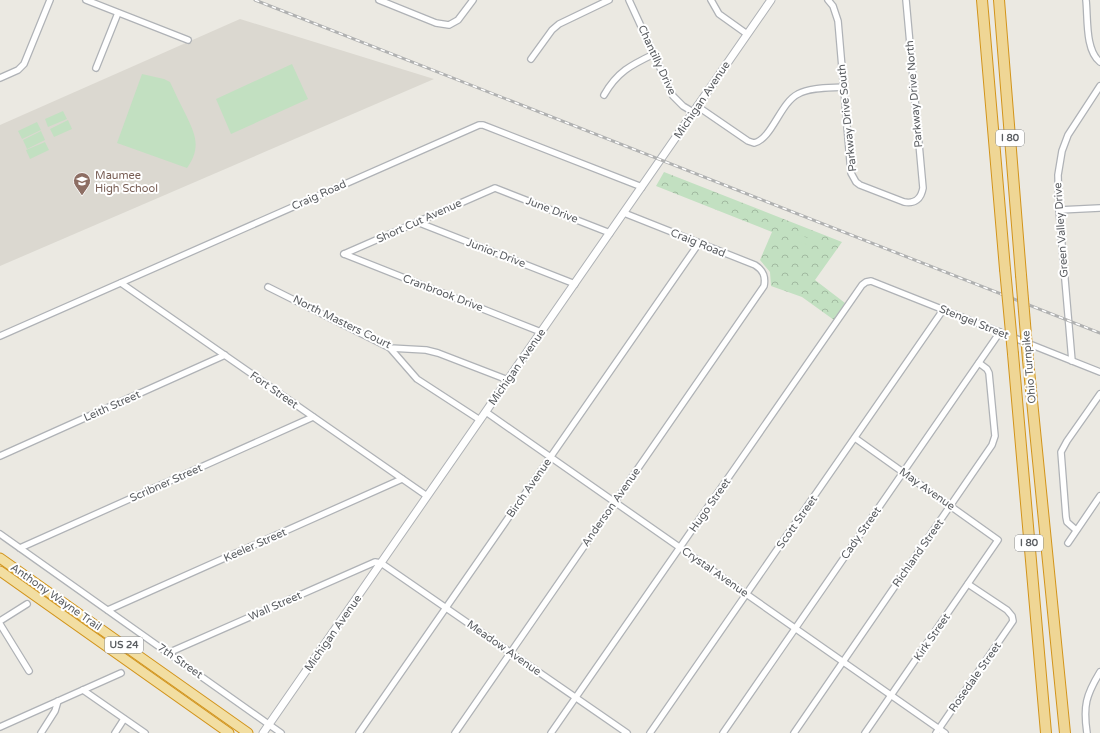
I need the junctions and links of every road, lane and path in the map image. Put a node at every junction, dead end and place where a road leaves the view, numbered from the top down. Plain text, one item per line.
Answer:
1 (50, 0) edge
2 (86, 0) edge
3 (379, 0) edge
4 (473, 0) edge
5 (609, 0) edge
6 (629, 0) edge
7 (711, 0) edge
8 (771, 0) edge
9 (828, 0) edge
10 (906, 0) edge
11 (982, 0) edge
12 (999, 0) edge
13 (1086, 0) edge
14 (118, 13) junction
15 (747, 34) junction
16 (188, 40) dead end
17 (654, 54) junction
18 (531, 59) dead end
19 (1100, 62) edge
20 (96, 68) dead end
21 (0, 78) edge
22 (1100, 86) edge
23 (844, 87) junction
24 (604, 95) dead end
25 (695, 109) junction
26 (642, 187) junction
27 (494, 188) joint
28 (923, 188) joint
29 (1100, 208) edge
30 (1059, 210) junction
31 (624, 213) junction
32 (417, 222) junction
33 (610, 233) junction
34 (699, 243) junction
35 (344, 254) joint
36 (765, 280) joint
37 (871, 281) joint
38 (121, 283) junction
39 (575, 284) junction
40 (268, 287) dead end
41 (944, 310) junction
42 (541, 332) junction
43 (1000, 332) junction
44 (0, 336) edge
45 (390, 348) junction
46 (225, 355) junction
47 (1072, 361) junction
48 (979, 363) junction
49 (1100, 372) edge
50 (508, 380) junction
51 (1100, 394) edge
52 (486, 412) junction
53 (313, 417) junction
54 (480, 420) junction
55 (855, 438) junction
56 (0, 456) edge
57 (550, 457) junction
58 (903, 472) junction
59 (402, 479) junction
60 (427, 496) junction
61 (1100, 496) edge
62 (614, 502) junction
63 (951, 506) junction
64 (1076, 530) junction
65 (0, 534) edge
66 (998, 540) joint
67 (1068, 543) dead end
68 (20, 548) junction
69 (680, 548) junction
70 (0, 558) edge
71 (381, 563) junction
72 (0, 571) edge
73 (968, 584) junction
74 (747, 594) junction
75 (27, 604) dead end
76 (446, 607) junction
77 (108, 610) junction
78 (0, 621) edge
79 (0, 624) edge
80 (796, 628) junction
81 (168, 652) junction
82 (511, 652) junction
83 (843, 662) junction
84 (29, 671) dead end
85 (1100, 672) edge
86 (121, 673) dead end
87 (83, 690) junction
88 (891, 695) junction
89 (576, 698) junction
90 (58, 701) junction
91 (124, 719) junction
92 (269, 724) junction
93 (0, 727) edge
94 (938, 731) edge
95 (41, 733) edge
96 (114, 733) edge
97 (145, 733) edge
98 (228, 733) edge
99 (248, 733) edge
100 (264, 733) edge
101 (281, 733) edge
102 (359, 733) edge
103 (455, 733) edge
104 (552, 733) edge
105 (627, 733) edge
106 (650, 733) edge
107 (723, 733) edge
108 (794, 733) edge
109 (865, 733) edge
110 (945, 733) edge
111 (1046, 733) edge
112 (1066, 733) edge
113 (1087, 733) edge

1 - 21 street
2 - 14 street
3 - 4 street
5 - 18 street
6 - 17 street, Chantilly Drive
7 - 15 street
8 - 15 street, Michigan Avenue
9 - 23 street, Parkway Drive South
10 - 28 street, Parkway Drive North
11 - 111 highway, Ohio Turnpike / I 80, bridge
12 - 112 highway, Ohio Turnpike / I 80, bridge
13 - 19 street
14 - 16 street
14 - 20 street
15 - 25 street, Michigan Avenue
17 - 24 street
17 - 25 street, Chantilly Drive
22 - 30 street, Green Valley Drive
23 - 25 street, Chantilly Drive
23 - 28 street, Parkway Drive South
25 - 26 street, Michigan Avenue
26 - 31 street, Michigan Avenue
26 - 38 street, Craig Road
27 - 32 street, Short Cut Avenue
27 - 33 street, June Drive
29 - 30 street
30 - 47 street, Green Valley Drive
31 - 33 street, Michigan Avenue
31 - 34 street, Craig Road
32 - 35 street, Short Cut Avenue
32 - 39 street, Junior Drive
33 - 39 street, Michigan Avenue
34 - 36 street, Craig Road
34 - 57 street, Birch Avenue
35 - 42 street, Cranbrook Drive
36 - 62 street, Anderson Avenue
37 - 41 street, Stengel Street
37 - 69 street, Hugo Street
38 - 44 street, Craig Road
38 - 46 street, Fort Street
39 - 42 street, Michigan Avenue
40 - 45 street, North Masters Court
41 - 43 street, Stengel Street
41 - 55 street, Scott Street
42 - 50 street, Michigan Avenue
43 - 47 street, Stengel Street
43 - 48 street, Cady Street
45 - 50 street, North Masters Court
45 - 54 street
46 - 53 street, Fort Street
46 - 56 street, Leith Street
47 - 49 street, Stengel Street
48 - 58 street, Cady Street
48 - 63 street, Richland Street
50 - 52 street, Michigan Avenue
51 - 64 street
52 - 54 street, Michigan Avenue
52 - 57 street, Crystal Avenue
53 - 59 street, Fort Street
53 - 68 street, Scribner Street
54 - 60 street, Michigan Avenue
55 - 58 street, May Avenue
55 - 74 street, Scott Street
57 - 62 street, Crystal Avenue
57 - 76 street, Birch Avenue
58 - 63 street, May Avenue
58 - 80 street, Cady Street
59 - 60 street, Fort Street
59 - 77 street, Keeler Street
60 - 71 street, Michigan Avenue
61 - 64 street
62 - 69 street, Crystal Avenue
62 - 82 street, Anderson Avenue
63 - 66 street, May Avenue
63 - 83 street, Richland Street
64 - 67 street
65 - 68 street, 7th Street
66 - 73 street, Kirk Street
68 - 77 street, 7th Street
69 - 74 street, Crystal Avenue
69 - 89 street, Hugo Street
70 - 99 highway, Anthony Wayne Trail / US 24
71 - 76 street, Meadow Avenue
71 - 81 street, Wall Street
71 - 92 street, Michigan Avenue
72 - 98 highway, Anthony Wayne Trail / US 24
73 - 88 street, Kirk Street
73 - 94 street, Rosedale Street
74 - 80 street, Crystal Avenue
74 - 106 street, Scott Street
75 - 78 street
76 - 82 street, Meadow Avenue
76 - 102 street, Birch Avenue
77 - 81 street, 7th Street
79 - 84 street
80 - 83 street, Crystal Avenue
80 - 107 street, Cady Street
81 - 92 street, 7th Street
82 - 89 street, Meadow Avenue
82 - 103 street, Anderson Avenue
83 - 88 street, Crystal Avenue
83 - 108 street, Richland Street
85 - 113 street
86 - 87 street
87 - 90 street
87 - 91 street
88 - 94 street, Crystal Avenue
88 - 109 street, Kirk Street
89 - 104 street, Hugo Street
89 - 105 street, Meadow Avenue
90 - 93 street
90 - 95 street
91 - 96 street
91 - 97 street
92 - 100 street, Michigan Avenue
92 - 101 street, 7th Street
94 - 110 street, Crystal Avenue

